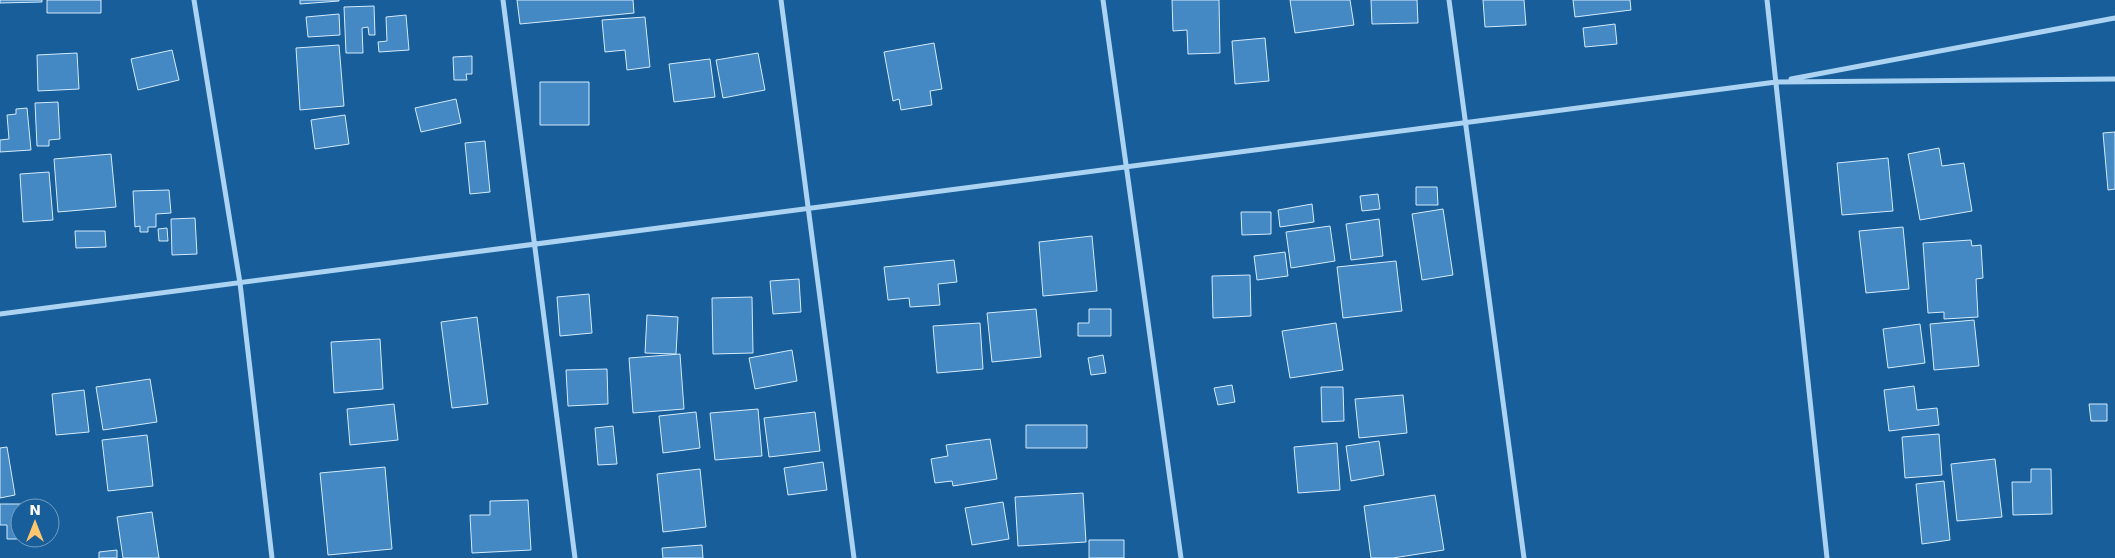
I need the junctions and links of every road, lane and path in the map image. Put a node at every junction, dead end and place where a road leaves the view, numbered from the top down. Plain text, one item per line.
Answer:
1 (194, 0) edge
2 (503, 0) edge
3 (781, 0) edge
4 (1103, 0) edge
5 (1449, 0) edge
6 (1767, 0) edge
7 (2115, 18) edge
8 (2115, 78) edge
9 (1776, 82) junction
10 (1466, 122) junction
11 (1126, 167) junction
12 (807, 209) junction
13 (536, 244) junction
14 (240, 283) junction
15 (0, 314) edge
16 (272, 558) edge
17 (575, 558) edge
18 (854, 558) edge
19 (1181, 558) edge
20 (1524, 558) edge
21 (1827, 558) edge

1 - 14 street
2 - 13 street
3 - 12 street
4 - 11 street
5 - 10 street
6 - 9 street
7 - 9 street
8 - 9 street
9 - 10 street
9 - 21 street
10 - 11 street
10 - 20 street
11 - 12 street
11 - 19 street
12 - 13 street
12 - 18 street
13 - 14 street
13 - 17 street
14 - 15 street
14 - 16 street

